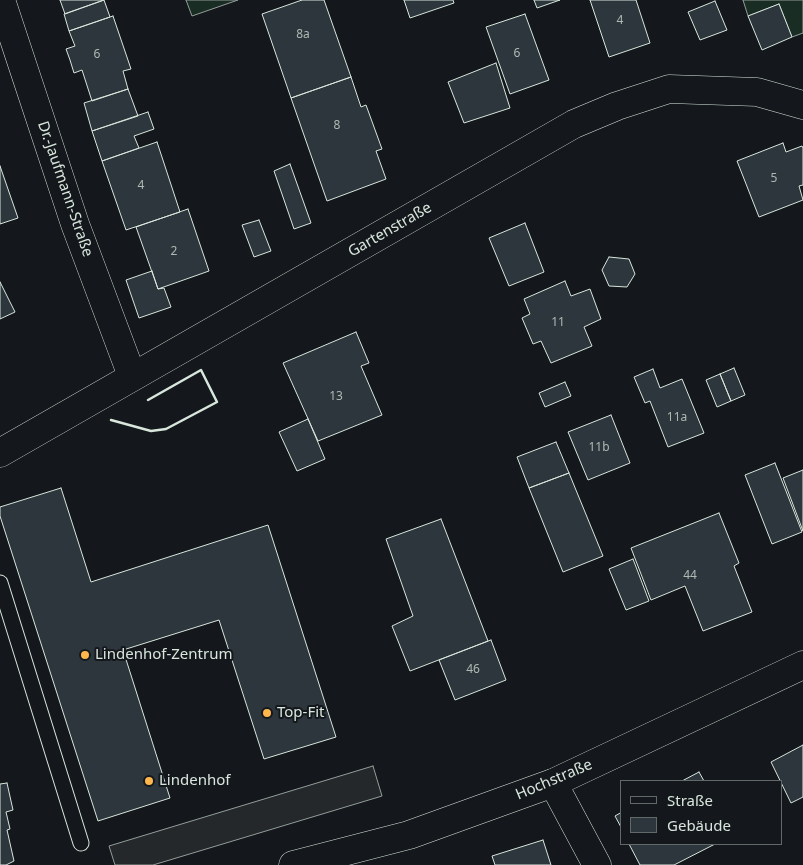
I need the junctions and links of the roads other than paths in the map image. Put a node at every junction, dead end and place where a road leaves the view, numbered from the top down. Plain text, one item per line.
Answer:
1 (1, 0) edge
2 (803, 105) edge
3 (132, 376) junction
4 (0, 453) edge
5 (0, 583) edge
6 (803, 665) edge
7 (553, 783) junction
8 (81, 843) dead end
9 (293, 865) edge
10 (597, 865) edge

1 - 3 street, Dr.-Jaufmann-Straße
2 - 3 street, Gartenstraße
3 - 4 street, Gartenstraße
5 - 8 lane
6 - 7 street, Hochstraße
7 - 9 street, Hochstraße
7 - 10 street

